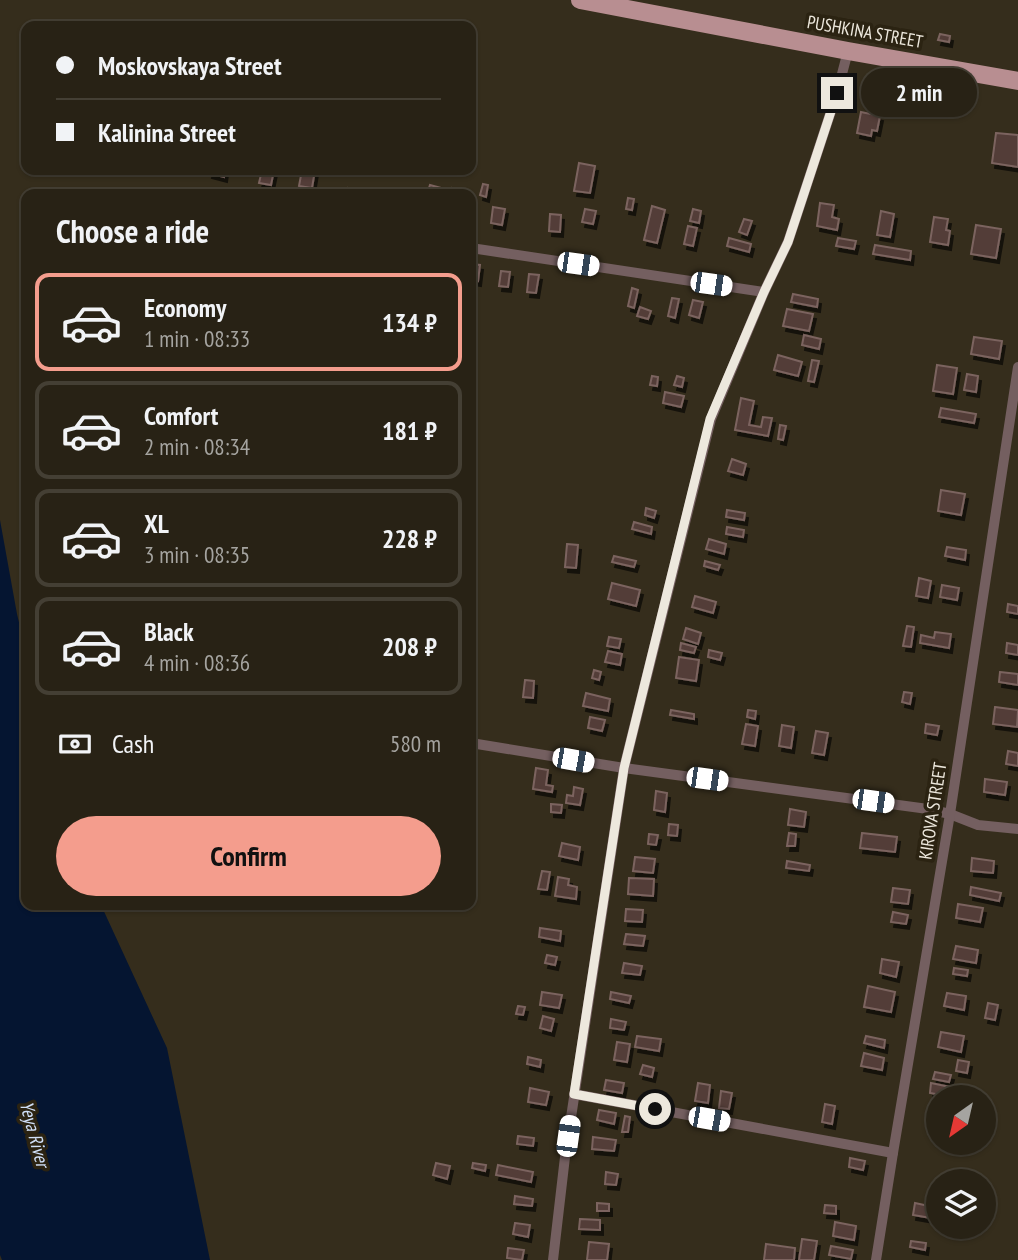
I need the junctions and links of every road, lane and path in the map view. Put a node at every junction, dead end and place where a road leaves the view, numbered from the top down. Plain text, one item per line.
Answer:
1 (580, 0) edge
2 (848, 51) junction
3 (1018, 80) edge
4 (476, 249) edge
5 (764, 292) junction
6 (1018, 367) edge
7 (476, 744) edge
8 (624, 768) junction
9 (950, 814) junction
10 (1018, 829) edge
11 (574, 1094) junction
12 (892, 1153) junction
13 (553, 1260) edge
14 (876, 1260) edge

1 - 2 main road, PUSHKINA STREET
2 - 3 main road, PUSHKINA STREET
2 - 5 street
4 - 5 street
5 - 8 street
6 - 9 street, KIROVA STREET
7 - 8 street
8 - 9 street
8 - 11 street
9 - 10 street
9 - 12 street, KIROVA STREET
11 - 12 street
11 - 13 street
12 - 14 street, KIROVA STREET

